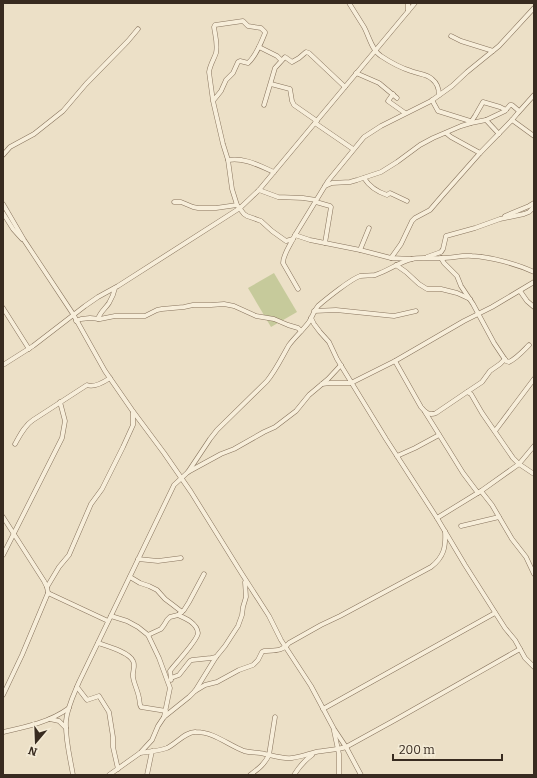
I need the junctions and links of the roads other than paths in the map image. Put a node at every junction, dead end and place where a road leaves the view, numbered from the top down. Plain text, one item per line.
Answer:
1 (349, 3) edge
2 (408, 3) edge
3 (415, 3) edge
4 (534, 8) edge
5 (408, 12) junction
6 (138, 29) dead end
7 (450, 36) dead end
8 (259, 47) junction
9 (374, 51) junction
10 (493, 51) junction
11 (282, 60) junction
12 (356, 73) junction
13 (270, 84) junction
14 (345, 87) junction
15 (393, 94) junction
16 (439, 95) junction
17 (534, 95) edge
18 (397, 98) dead end
19 (432, 100) junction
20 (213, 101) junction
21 (264, 105) dead end
22 (506, 110) junction
23 (519, 111) junction
24 (405, 113) junction
25 (486, 120) junction
26 (512, 120) junction
27 (316, 122) junction
28 (471, 122) junction
29 (446, 133) junction
30 (499, 134) junction
31 (534, 136) edge
32 (353, 149) junction
33 (480, 153) junction
34 (3, 155) edge
35 (228, 160) junction
36 (274, 172) junction
37 (364, 178) junction
38 (325, 186) junction
39 (259, 190) junction
40 (316, 201) junction
41 (407, 201) dead end
42 (174, 202) dead end
43 (534, 203) edge
44 (3, 204) edge
45 (239, 206) junction
46 (534, 207) edge
47 (3, 214) edge
48 (500, 219) junction
49 (369, 228) dead end
50 (294, 237) junction
51 (24, 240) junction
52 (325, 243) junction
53 (360, 250) junction
54 (391, 258) junction
55 (425, 258) junction
56 (441, 258) junction
57 (412, 259) junction
58 (396, 265) junction
59 (534, 272) edge
60 (534, 282) edge
61 (115, 288) junction
62 (298, 289) dead end
63 (520, 291) junction
64 (470, 300) junction
65 (534, 307) edge
66 (3, 308) edge
67 (314, 311) junction
68 (416, 311) dead end
69 (73, 314) junction
70 (478, 314) junction
71 (311, 318) junction
72 (98, 319) junction
73 (76, 321) junction
74 (301, 330) junction
75 (529, 345) dead end
76 (29, 348) junction
77 (505, 358) junction
78 (395, 361) junction
79 (3, 365) edge
80 (341, 365) junction
81 (110, 378) junction
82 (534, 379) edge
83 (351, 382) junction
84 (322, 384) junction
85 (467, 392) junction
86 (60, 402) junction
87 (132, 410) junction
88 (425, 412) junction
89 (495, 430) junction
90 (439, 435) junction
91 (15, 444) dead end
92 (534, 446) edge
93 (397, 456) junction
94 (524, 458) junction
95 (519, 464) junction
96 (526, 468) junction
97 (188, 472) junction
98 (534, 474) edge
99 (181, 479) junction
100 (480, 492) junction
101 (3, 517) edge
102 (499, 517) junction
103 (438, 518) junction
104 (461, 526) dead end
105 (445, 531) junction
106 (13, 534) junction
107 (3, 555) edge
108 (181, 558) dead end
109 (138, 560) junction
110 (204, 574) dead end
111 (534, 574) edge
112 (130, 577) junction
113 (243, 577) junction
114 (47, 587) junction
115 (48, 593) junction
116 (495, 612) junction
117 (180, 614) junction
118 (111, 616) junction
119 (108, 621) junction
120 (148, 635) junction
121 (98, 643) junction
122 (286, 647) junction
123 (520, 648) junction
124 (216, 657) junction
125 (534, 667) edge
126 (171, 678) junction
127 (170, 685) junction
128 (77, 687) junction
129 (195, 691) junction
130 (3, 695) edge
131 (69, 708) junction
132 (323, 709) junction
133 (166, 711) junction
134 (275, 717) dead end
135 (164, 718) junction
136 (48, 719) junction
137 (66, 728) junction
138 (334, 729) junction
139 (3, 732) edge
140 (346, 747) junction
141 (338, 750) junction
142 (152, 751) junction
143 (316, 752) junction
144 (140, 753) junction
145 (269, 755) junction
146 (118, 768) junction
147 (112, 774) edge
148 (73, 775) edge
149 (147, 775) edge
150 (250, 775) edge
151 (294, 775) edge
152 (339, 775) edge
153 (361, 775) edge

1 - 9 street
2 - 5 street
3 - 5 street
4 - 10 street
5 - 9 street
6 - 34 street
7 - 10 street
8 - 11 street
8 - 20 street
8 - 20 street
9 - 12 street
9 - 16 street
10 - 16 street
11 - 13 street
11 - 14 street
12 - 14 street
12 - 15 street
13 - 21 street
13 - 27 street
14 - 27 street
15 - 18 street
15 - 24 street
16 - 19 street
17 - 23 street
19 - 24 street
19 - 28 street
20 - 35 street
22 - 23 street
22 - 25 street
22 - 28 street
23 - 26 street
24 - 32 street
25 - 28 street
25 - 30 street
26 - 30 street
26 - 31 street
27 - 32 street
27 - 36 street
28 - 29 street
29 - 33 street
29 - 37 street
30 - 33 street
32 - 38 street
33 - 54 street
35 - 36 street
35 - 45 street
36 - 39 street
37 - 38 street
37 - 41 street
38 - 40 street
39 - 40 street
39 - 45 street
40 - 50 street
40 - 52 street
42 - 45 street
43 - 48 street
44 - 51 street
45 - 50 street
45 - 61 street
46 - 48 street
47 - 51 street
48 - 55 street
49 - 53 street
50 - 52 street
50 - 62 street
51 - 69 street
52 - 53 street
53 - 54 street
54 - 57 street
55 - 56 street
55 - 57 street
56 - 59 street
56 - 64 street
57 - 58 street
58 - 64 street
58 - 67 street
60 - 63 street
61 - 69 street
61 - 72 street
63 - 65 street
63 - 70 street
64 - 70 street
66 - 76 street
67 - 68 street
67 - 71 street
69 - 73 street
69 - 76 street
70 - 77 street
70 - 78 street
71 - 74 street
71 - 80 street
72 - 73 street
72 - 74 street
73 - 81 street
74 - 97 street
75 - 77 street
76 - 79 street
77 - 85 street
78 - 83 street
78 - 88 street
80 - 83 street
80 - 84 street
81 - 86 street
81 - 87 street
82 - 89 street
83 - 84 street
83 - 93 street
84 - 97 street
85 - 88 street
85 - 89 street
86 - 91 street
86 - 106 street
87 - 99 street
87 - 114 street
88 - 90 street
89 - 95 street
90 - 93 street
90 - 100 street
92 - 94 street
93 - 103 street
94 - 95 street
94 - 96 street
95 - 96 street
95 - 100 street
96 - 98 street
97 - 99 street
99 - 109 street
99 - 113 street
100 - 102 street
100 - 103 street
101 - 106 street
102 - 104 street
102 - 111 street
103 - 105 street
105 - 116 street
105 - 122 street
106 - 107 street
106 - 114 street
108 - 109 street
109 - 112 street
110 - 117 street
112 - 117 street
112 - 118 street
113 - 122 street
113 - 124 street
114 - 115 street
115 - 119 street
115 - 130 street
116 - 123 street
116 - 132 street
117 - 120 street
117 - 126 street
118 - 119 street
118 - 120 street
119 - 121 street
120 - 127 street
121 - 128 street
121 - 133 street
122 - 129 street
122 - 132 street
123 - 125 street
123 - 140 street
124 - 126 street
124 - 129 street
126 - 127 street
127 - 133 street
128 - 131 street
128 - 146 street
129 - 135 street
131 - 136 street
131 - 137 street
132 - 138 street
133 - 135 street
134 - 145 street
135 - 144 street
136 - 137 street
136 - 139 street
137 - 148 street
138 - 140 street
138 - 141 street
140 - 141 street
140 - 153 street
141 - 143 street
141 - 152 street
142 - 144 street
142 - 145 street
142 - 149 street
143 - 145 street
143 - 151 street
144 - 146 street
145 - 150 street
146 - 147 street

